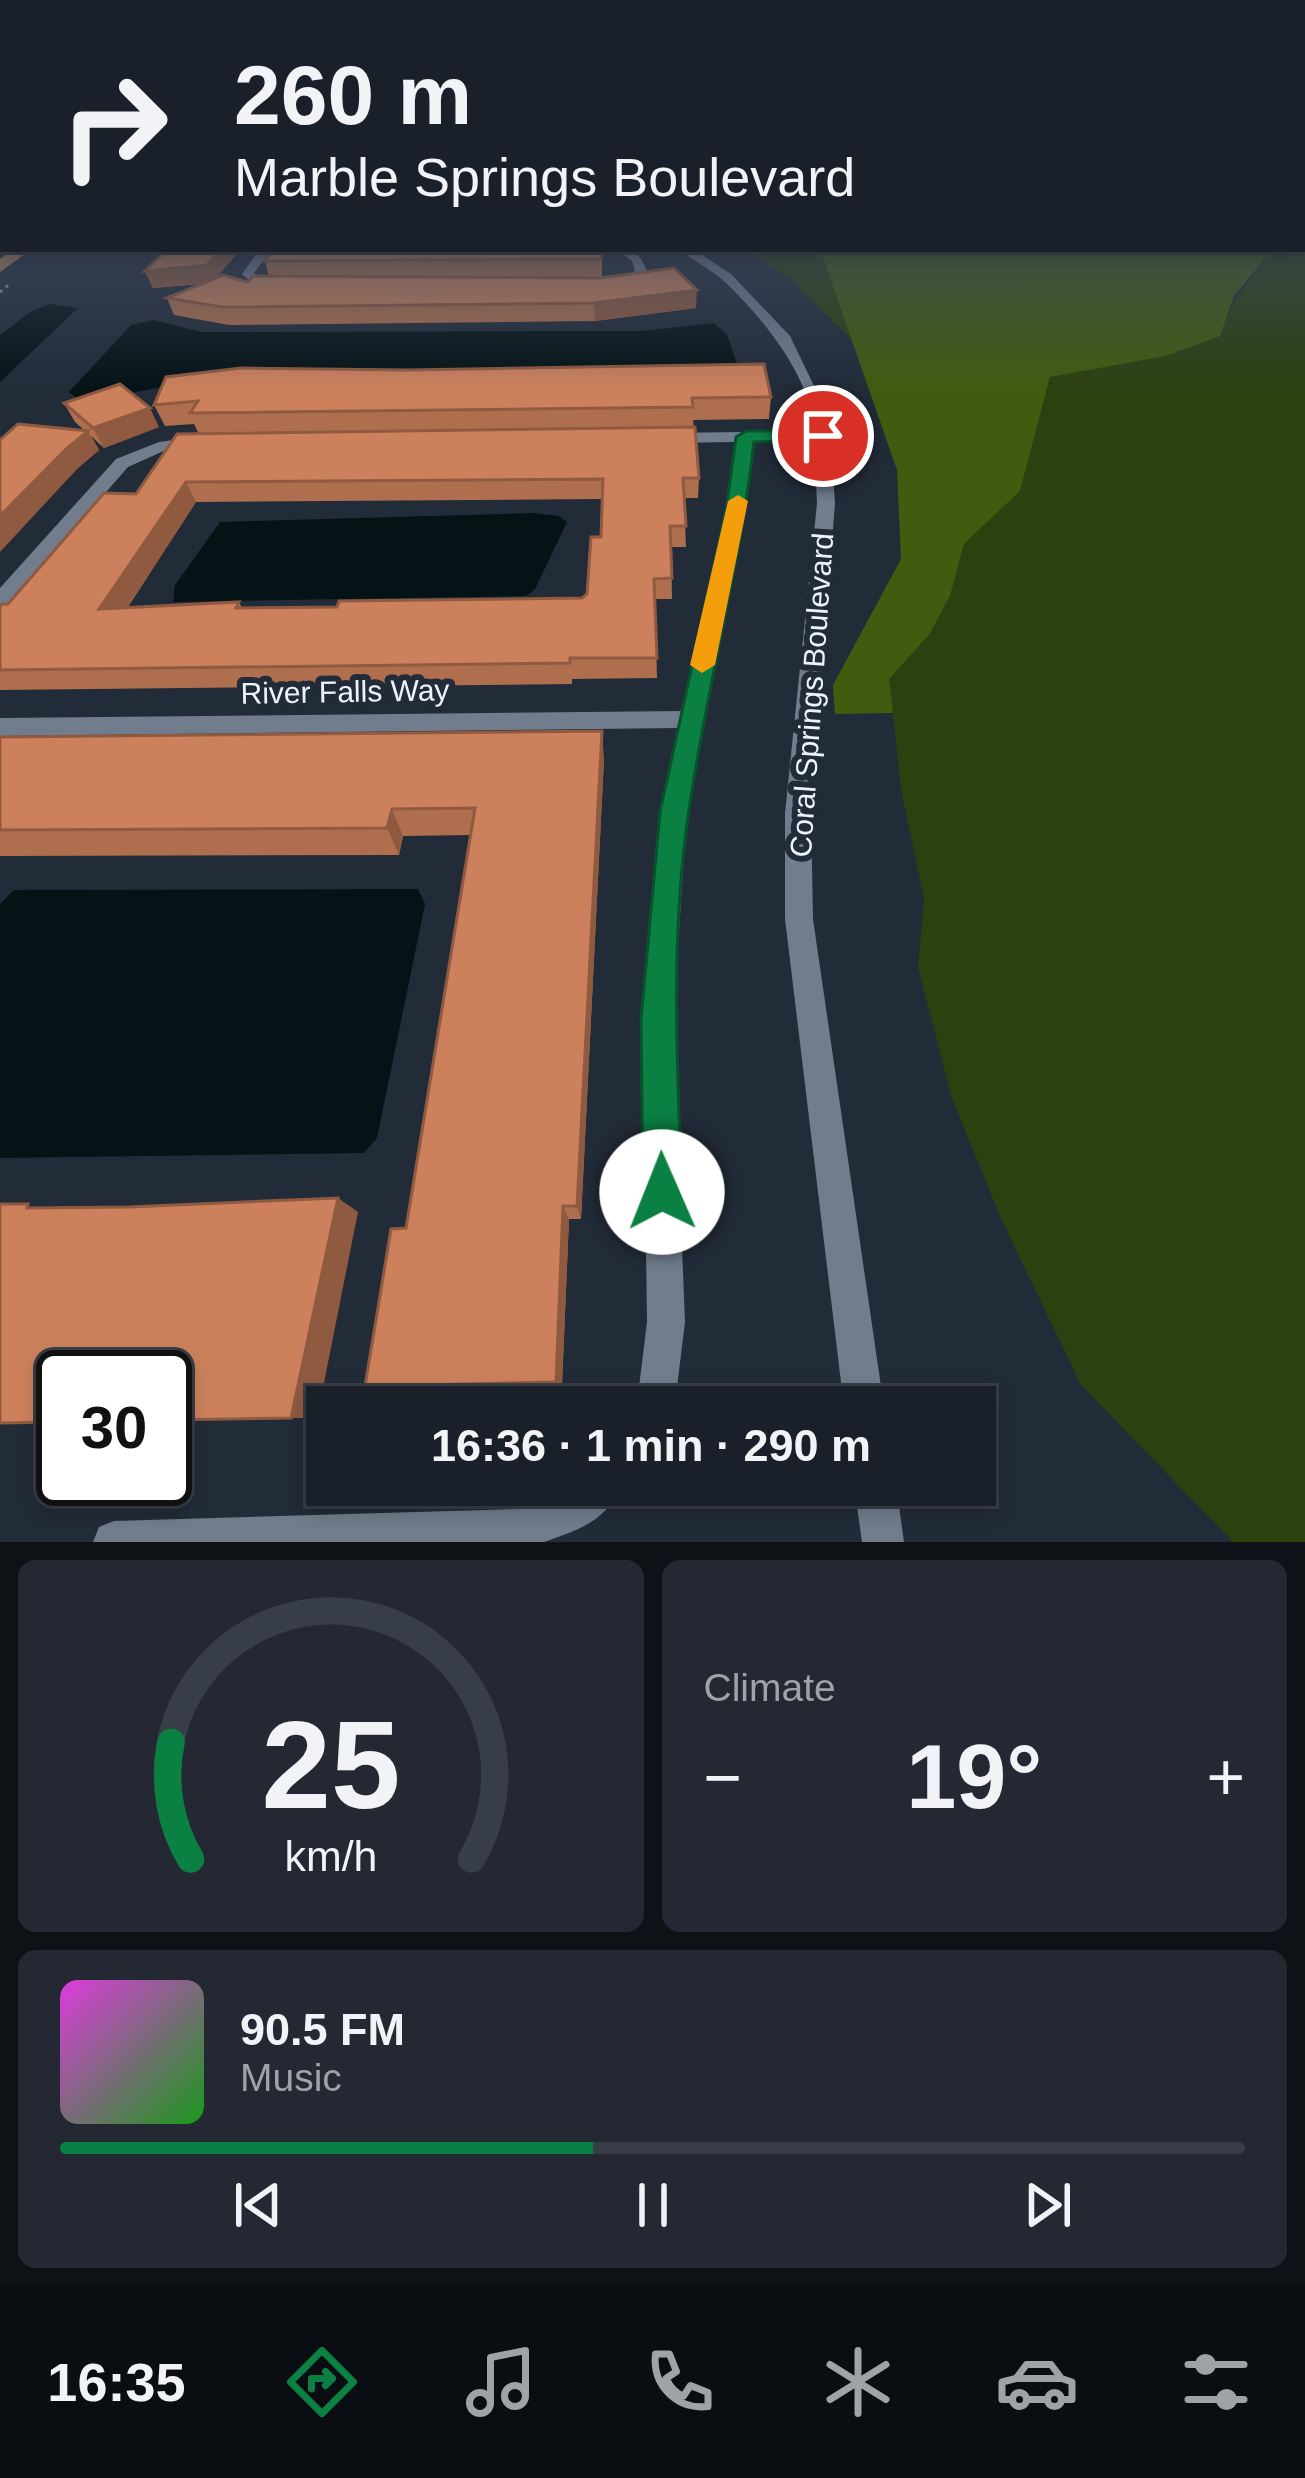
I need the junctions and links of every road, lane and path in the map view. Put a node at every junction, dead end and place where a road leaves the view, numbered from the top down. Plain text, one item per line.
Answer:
1 (264, 252) edge
2 (626, 252) edge
3 (690, 252) edge
4 (595, 286) edge
5 (301, 288) edge
6 (823, 436) junction
7 (746, 437) junction
8 (645, 438) edge
9 (223, 441) edge
10 (0, 599) edge
11 (692, 719) junction
12 (0, 727) edge
13 (658, 1386) edge
14 (861, 1386) edge
15 (582, 1506) edge
16 (878, 1506) edge
17 (115, 1542) edge
18 (883, 1542) edge

1 - 5 street
2 - 4 street
3 - 6 street, Coral Springs Boulevard
6 - 7 street
6 - 14 street, Coral Springs Boulevard
7 - 8 street
7 - 11 street
9 - 10 street
11 - 12 street, River Falls Way
11 - 13 street
15 - 17 street
16 - 18 street

